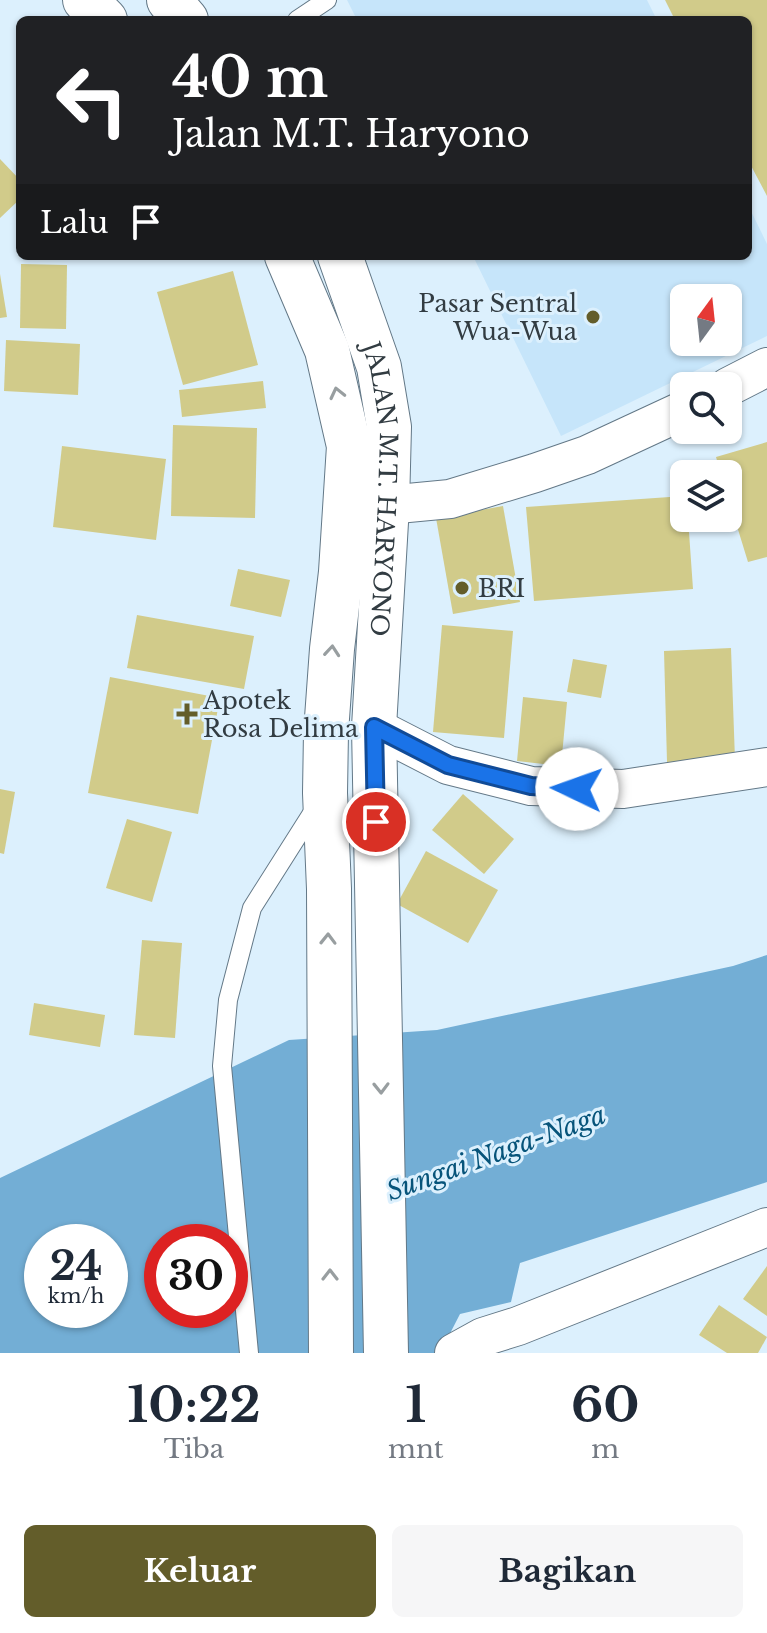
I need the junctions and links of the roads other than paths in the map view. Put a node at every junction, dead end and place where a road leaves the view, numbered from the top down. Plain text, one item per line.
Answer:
1 (85, 0) edge
2 (169, 0) edge
3 (327, 0) edge
4 (101, 16) edge
5 (183, 16) edge
6 (303, 16) edge
7 (289, 260) edge
8 (341, 260) edge
9 (767, 367) edge
10 (742, 380) edge
11 (670, 416) edge
12 (387, 505) junction
13 (374, 727) junction
14 (767, 767) edge
15 (325, 793) junction
16 (767, 1227) edge
17 (249, 1353) edge
18 (331, 1353) edge
19 (386, 1353) edge
20 (454, 1353) edge

1 - 4 highway
2 - 5 highway
3 - 6 lane
15 -> 7 highway, JALAN M.T. HARYONO
8 - 12 highway, JALAN M.T. HARYONO
9 - 10 street
11 - 12 street
12 - 13 highway, JALAN M.T. HARYONO
13 - 14 street
13 -> 19 highway, JALAN M.T. HARYONO
15 - 17 lane
18 -> 15 highway, JALAN M.T. HARYONO
16 - 20 street

